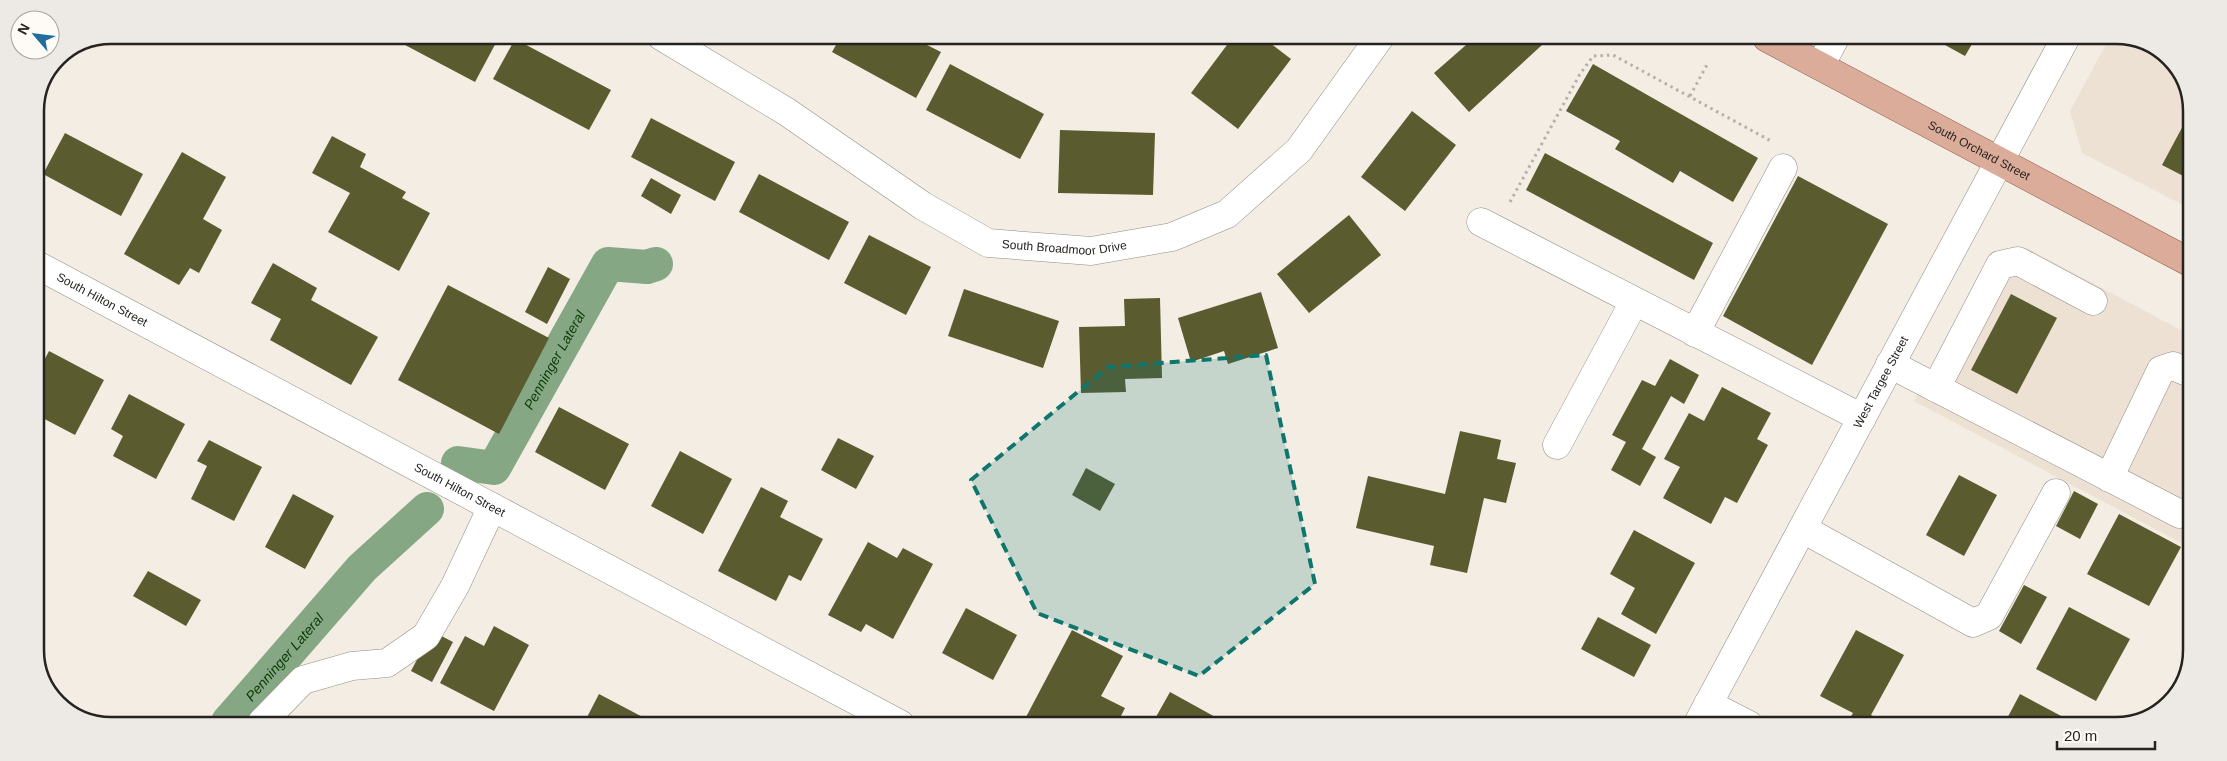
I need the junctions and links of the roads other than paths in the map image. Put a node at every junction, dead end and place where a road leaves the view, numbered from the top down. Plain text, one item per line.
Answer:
1 (674, 44) edge
2 (1376, 44) edge
3 (1778, 44) edge
4 (1832, 44) edge
5 (2062, 44) edge
6 (1820, 66) junction
7 (1778, 157) road end
8 (2000, 162) junction
9 (1488, 226) road end
10 (2183, 259) edge
11 (44, 269) edge
12 (2093, 301) dead end
13 (1634, 302) junction
14 (1695, 333) junction
15 (1890, 364) junction
16 (2183, 370) edge
17 (1936, 388) junction
18 (1862, 418) junction
19 (1557, 445) dead end
20 (2109, 478) junction
21 (2056, 493) dead end
22 (492, 507) junction
23 (2183, 513) edge
24 (1802, 528) junction
25 (1702, 714) edge
26 (267, 717) edge
27 (882, 717) edge
28 (1715, 717) edge

1 - 2 street, South Broadmoor Drive
3 - 6 main road, South Orchard Street
4 - 6 street
5 - 8 street, West Targee Street
6 - 8 main road, South Orchard Street
7 - 14 street
8 - 10 main road, South Orchard Street
8 - 15 street, West Targee Street
9 - 13 street
11 - 22 street, South Hilton Street
12 - 17 street
13 - 14 street
13 - 19 street
14 - 18 street
15 - 17 street
15 - 18 street, West Targee Street
16 - 20 street
17 - 20 street
18 - 24 street, West Targee Street
20 - 23 street
21 - 24 street
22 - 26 street
22 - 27 street, South Hilton Street
24 - 25 street, West Targee Street
25 - 28 street

